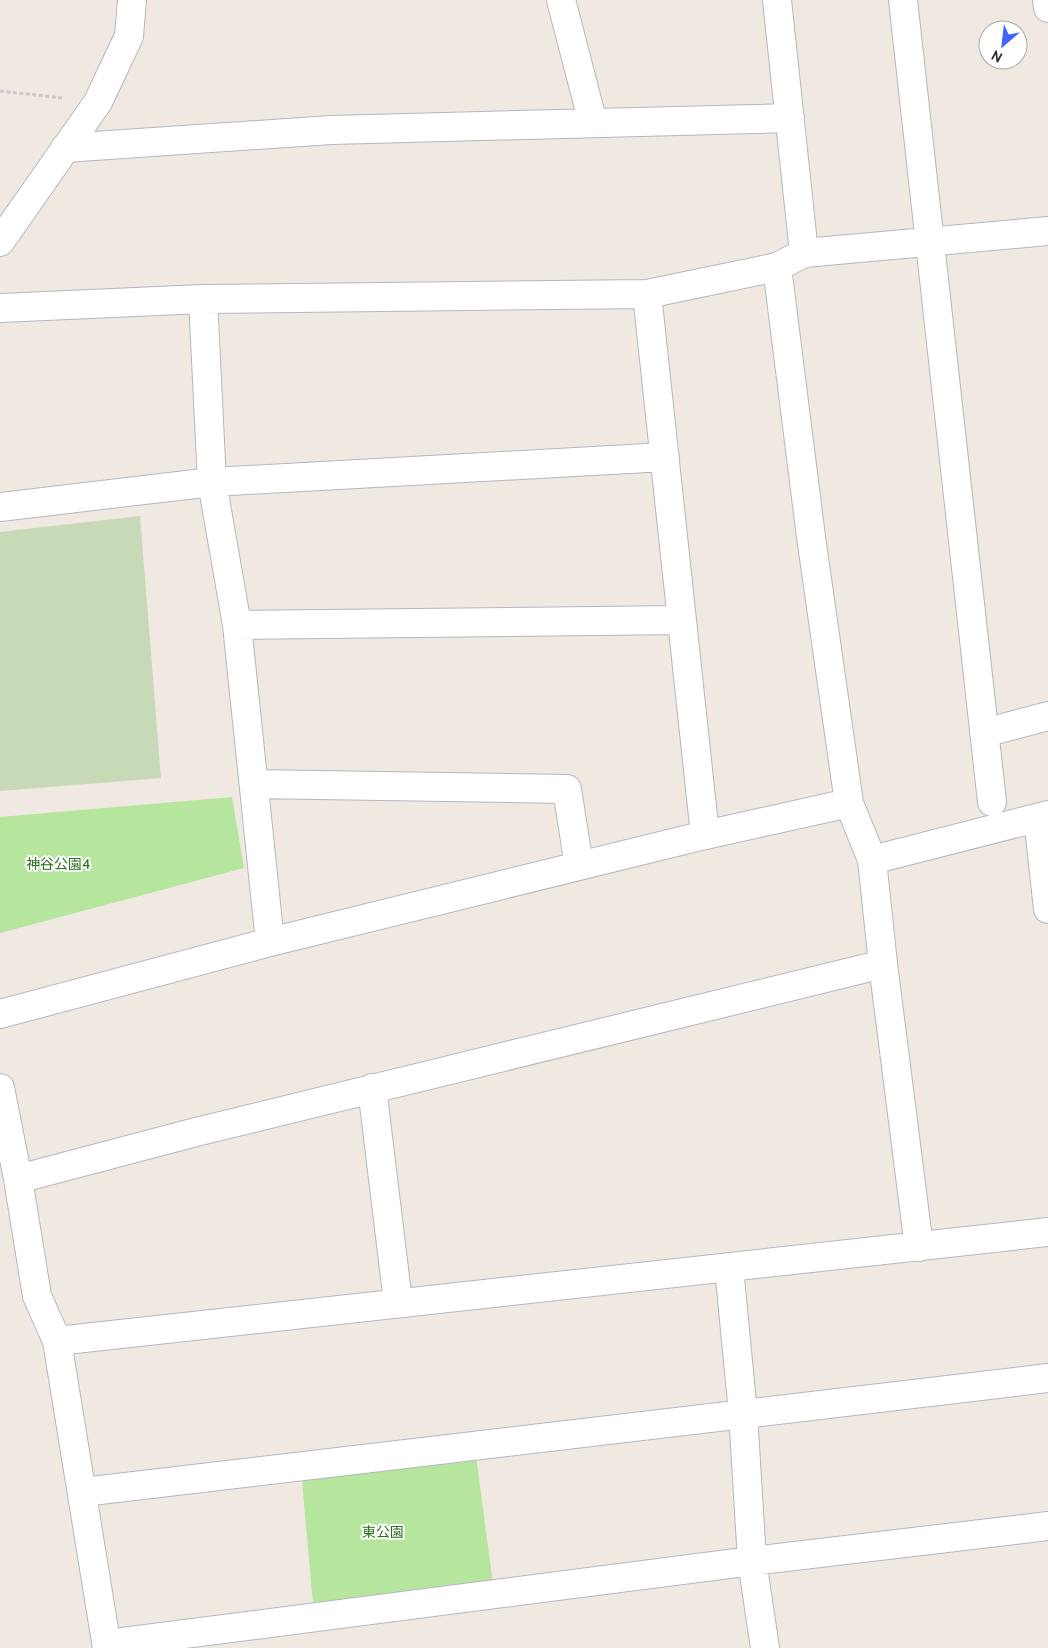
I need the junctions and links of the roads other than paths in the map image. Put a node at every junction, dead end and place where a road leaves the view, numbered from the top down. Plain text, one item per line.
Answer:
1 (132, 0) edge
2 (561, 0) edge
3 (778, 0) edge
4 (903, 0) edge
5 (1047, 0) edge
6 (1048, 8) edge
7 (790, 118) junction
8 (593, 123) junction
9 (66, 148) junction
10 (1048, 231) edge
11 (929, 241) junction
12 (0, 242) edge
13 (804, 253) junction
14 (777, 267) junction
15 (647, 294) junction
16 (203, 300) junction
17 (0, 308) edge
18 (664, 457) junction
19 (212, 482) junction
20 (0, 506) edge
21 (682, 620) junction
22 (237, 626) junction
23 (1048, 716) edge
24 (984, 733) junction
25 (254, 784) junction
26 (992, 802) dead end
27 (849, 803) junction
28 (1043, 817) edge
29 (705, 835) junction
30 (872, 860) junction
31 (580, 866) junction
32 (1048, 909) edge
33 (270, 942) junction
34 (883, 964) junction
35 (0, 1014) edge
36 (0, 1088) edge
37 (372, 1088) junction
38 (18, 1180) junction
39 (1048, 1232) edge
40 (919, 1248) junction
41 (729, 1268) junction
42 (398, 1302) junction
43 (57, 1341) junction
44 (1048, 1378) edge
45 (743, 1413) junction
46 (83, 1492) junction
47 (1048, 1526) edge
48 (752, 1561) junction
49 (107, 1646) edge
50 (766, 1648) edge

1 - 9 street
2 - 8 street
3 - 7 street
4 - 11 street
5 - 6 street
7 - 8 street
7 - 13 street
8 - 9 street
9 - 12 street
10 - 11 street
11 - 13 street
11 - 24 street
13 - 14 street
14 - 15 street
14 - 27 street
15 - 16 street
15 - 18 street
16 - 17 street
16 - 19 street
18 - 19 street
18 - 21 street
19 - 20 street
19 - 22 street
21 - 22 street
21 - 29 street
22 - 25 street
23 - 24 street
24 - 26 street
25 - 31 street
25 - 33 street
27 - 29 street
27 - 30 street
28 - 30 street
28 - 32 street
29 - 31 street
30 - 34 street
31 - 33 street
33 - 35 street
34 - 37 street
34 - 40 street
36 - 38 street
37 - 38 street
37 - 42 street
38 - 43 street
39 - 40 street
40 - 41 street
41 - 42 street
41 - 45 street
42 - 43 street
43 - 46 street
44 - 45 street
45 - 46 street
45 - 48 street
46 - 49 street
47 - 48 street
48 - 49 street
48 - 50 street

